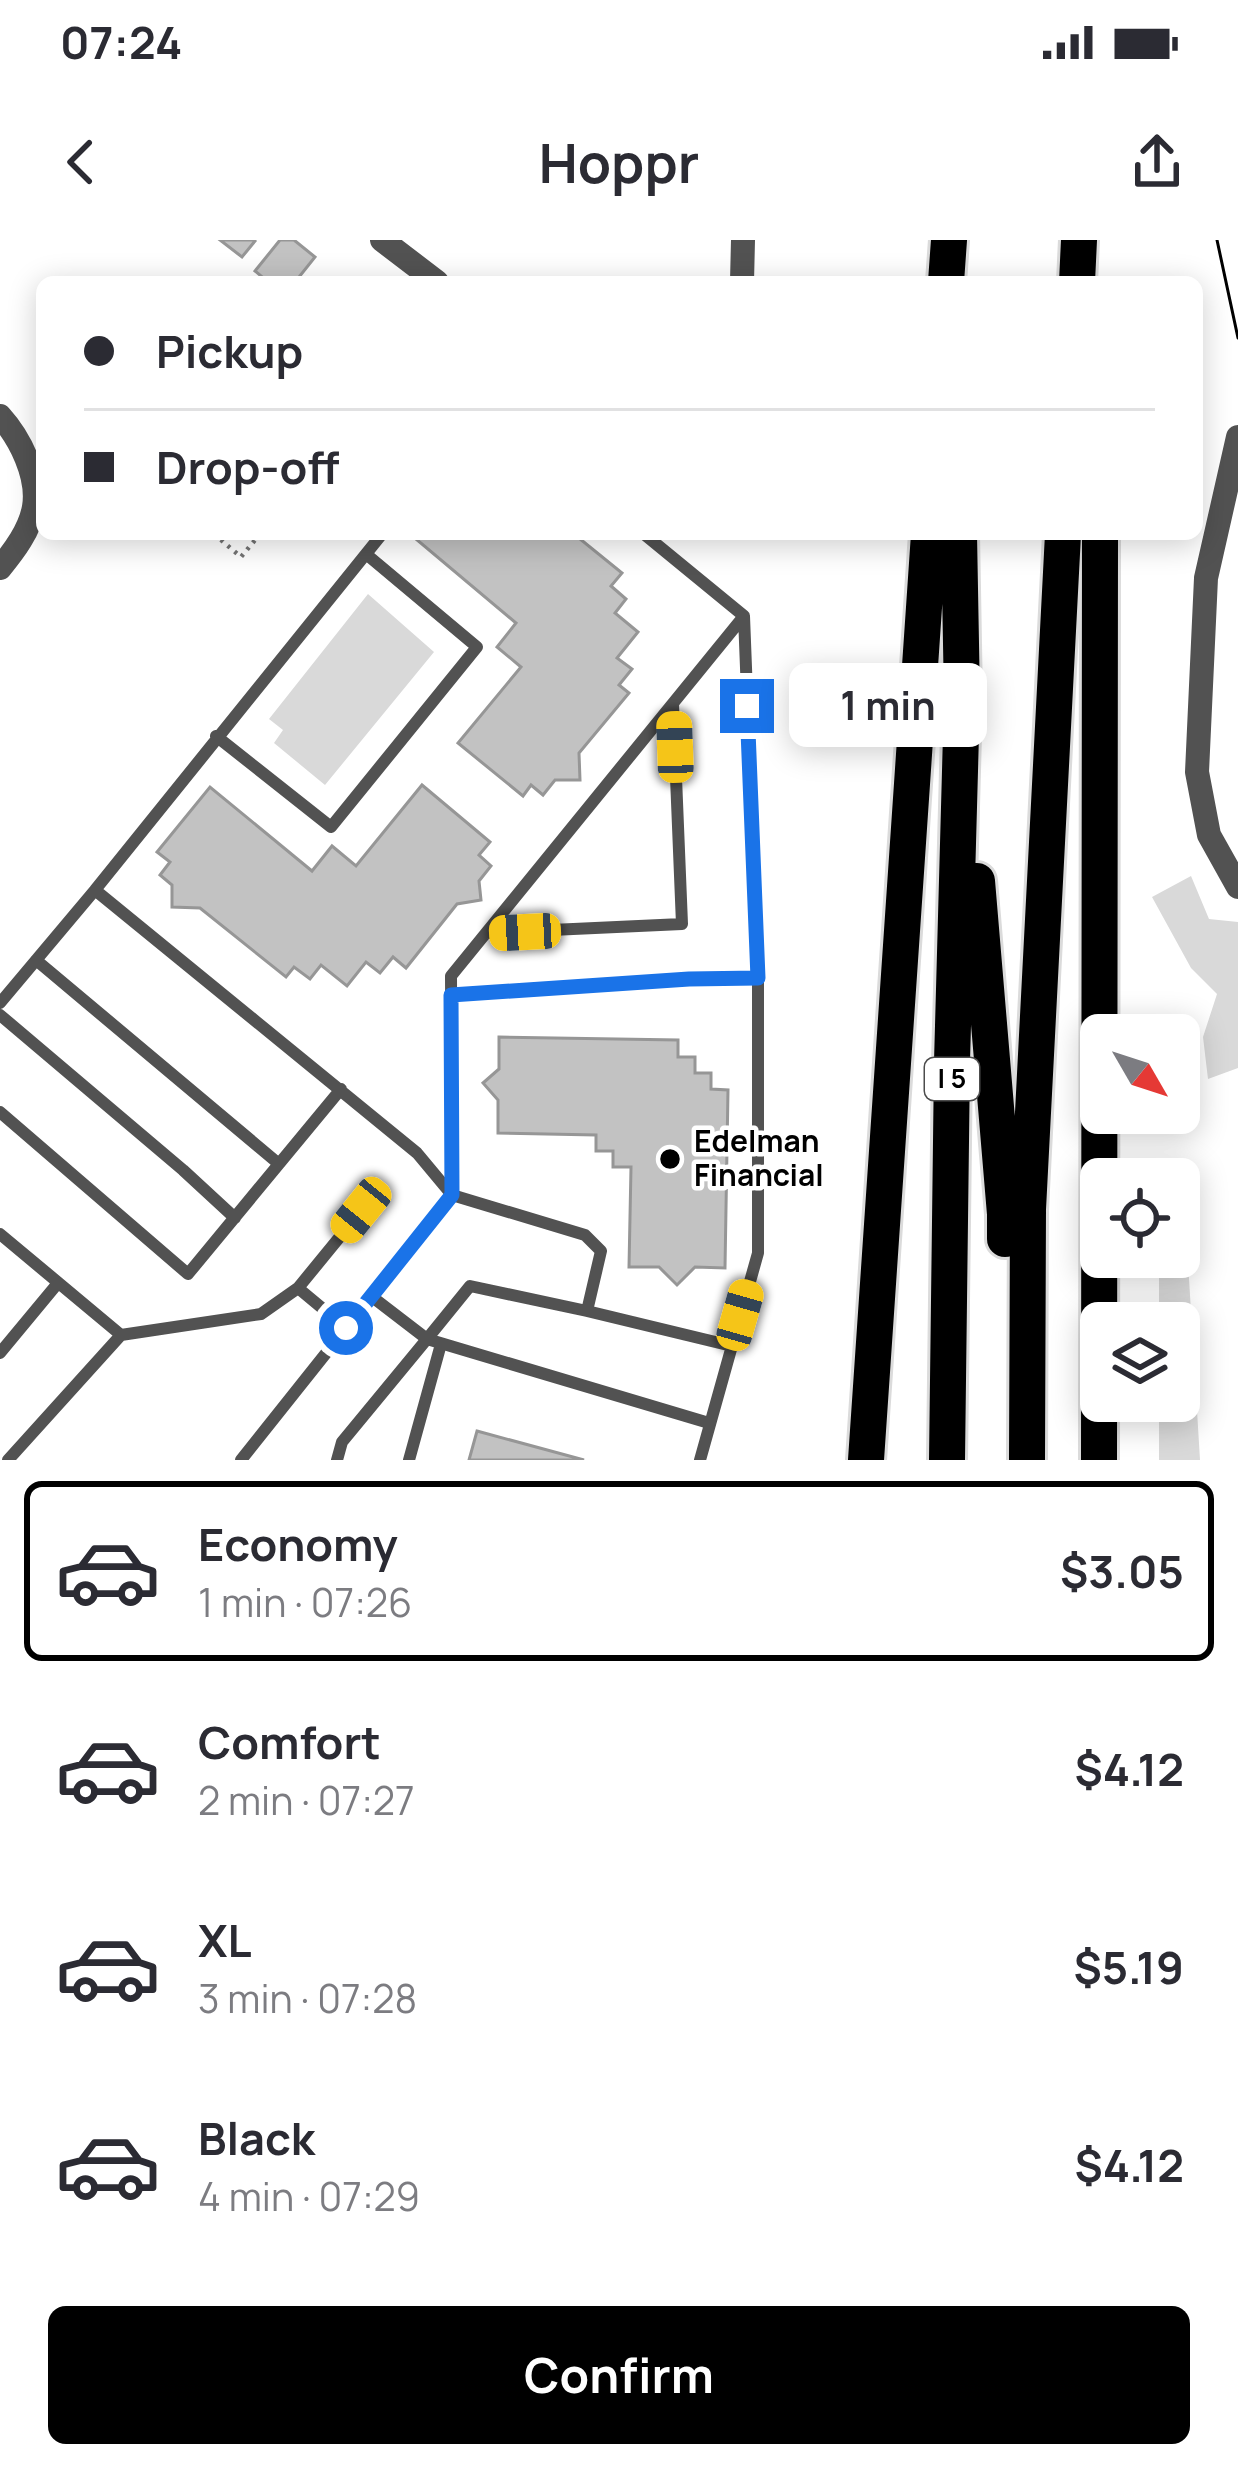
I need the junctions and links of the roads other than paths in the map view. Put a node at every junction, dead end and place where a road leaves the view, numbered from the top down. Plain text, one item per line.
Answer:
1 (382, 240) edge
2 (743, 240) edge
3 (951, 240) edge
4 (1079, 240) edge
5 (1097, 240) edge
6 (429, 276) edge
7 (742, 276) edge
8 (950, 276) edge
9 (1077, 276) edge
10 (1099, 276) edge
11 (0, 416) edge
12 (1238, 437) edge
13 (377, 540) edge
14 (651, 540) edge
15 (929, 540) edge
16 (959, 540) edge
17 (1064, 540) edge
18 (1100, 540) edge
19 (366, 554) junction
20 (0, 568) edge
21 (744, 616) junction
22 (962, 698) junction
23 (673, 703) junction
24 (216, 736) junction
25 (1238, 887) edge
26 (95, 890) junction
27 (486, 933) junction
28 (36, 960) junction
29 (758, 978) junction
30 (451, 995) junction
31 (0, 1003) edge
32 (0, 1015) edge
33 (341, 1089) junction
34 (0, 1112) edge
35 (279, 1164) junction
36 (452, 1195) junction
37 (361, 1210) dead end
38 (235, 1218) junction
39 (0, 1235) edge
40 (58, 1283) junction
41 (298, 1288) junction
42 (371, 1296) junction
43 (587, 1311) junction
44 (346, 1328) junction
45 (121, 1335) junction
46 (434, 1341) junction
47 (732, 1346) junction
48 (0, 1353) edge
49 (709, 1423) junction
50 (8, 1460) edge
51 (241, 1460) edge
52 (337, 1460) edge
53 (410, 1460) edge
54 (700, 1460) edge
55 (866, 1460) edge
56 (947, 1460) edge
57 (1003, 1460) edge
58 (1027, 1460) edge
59 (1099, 1460) edge

1 - 6 street
2 - 7 street
3 - 8 highway
4 - 9 highway
5 - 10 highway
11 - 20 street
12 - 25 street
13 - 19 lane
14 - 21 lane
15 - 55 highway
16 - 22 highway, I 5
17 - 58 highway
18 - 59 highway
19 - 24 lane
19 - 24 lane
21 - 23 lane
21 - 29 lane
22 - 56 highway, I 5
22 - 57 highway
23 - 27 lane
23 - 27 lane
24 - 26 lane
26 - 28 lane
26 - 33 lane
27 - 30 lane
28 - 31 lane
28 - 35 lane
29 - 30 lane
29 - 47 lane
30 - 36 lane
32 - 38 lane
33 - 35 lane
33 - 36 lane
34 - 38 lane
35 - 38 lane
36 - 42 lane
36 - 43 lane
37 - 41 lane
39 - 40 lane
40 - 45 lane
40 - 48 lane
41 - 44 lane
41 - 45 lane
42 - 44 lane
42 - 46 lane
43 - 46 lane
43 - 47 lane
44 - 51 lane
45 - 50 lane
46 - 49 lane
46 - 52 lane
46 - 53 lane
47 - 49 lane
49 - 54 lane

